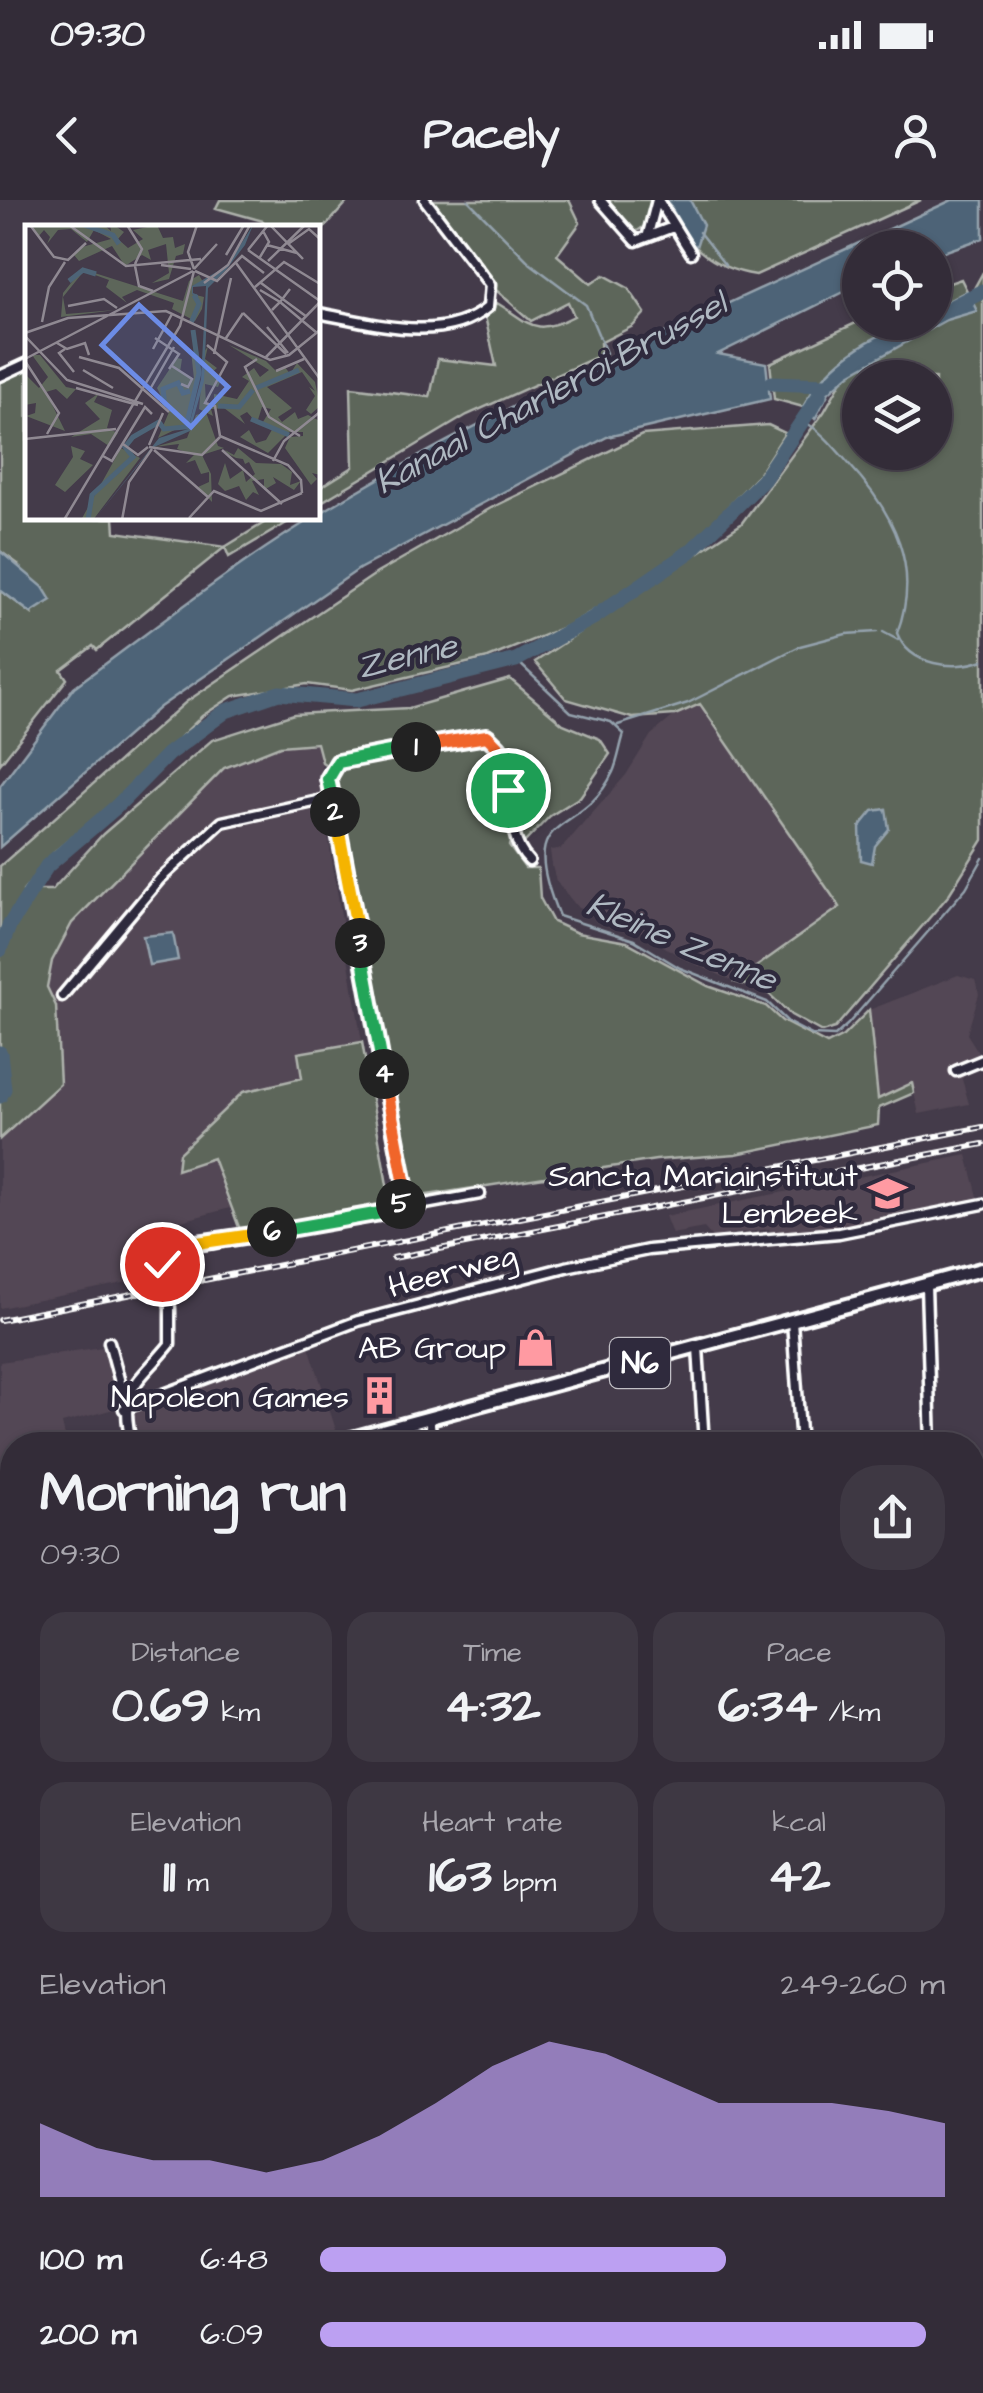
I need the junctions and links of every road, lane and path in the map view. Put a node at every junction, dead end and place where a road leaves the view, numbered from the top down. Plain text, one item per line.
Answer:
1 (425, 200) edge
2 (600, 200) edge
3 (657, 200) edge
4 (672, 227) junction
5 (647, 235) junction
6 (691, 253) dead end
7 (320, 313) edge
8 (25, 364) edge
9 (0, 376) edge
10 (332, 798) junction
11 (529, 861) dead end
12 (62, 996) dead end
13 (983, 1060) edge
14 (956, 1071) dead end
15 (480, 1194) dead end
16 (983, 1204) edge
17 (398, 1210) junction
18 (983, 1269) edge
19 (926, 1286) junction
20 (792, 1321) junction
21 (109, 1342) dead end
22 (698, 1347) junction
23 (125, 1405) junction
24 (429, 1418) junction
25 (130, 1432) edge
26 (377, 1432) edge
27 (431, 1432) edge
28 (703, 1432) edge
29 (800, 1432) edge
30 (931, 1432) edge

1 - 7 street
2 - 5 street
3 - 4 street
3 - 5 street
4 - 5 street
4 - 6 street
8 - 9 street
10 - 11 street
10 - 12 street
10 - 17 street
13 - 14 street
15 - 17 street
16 - 23 street, Heerweg
17 - 23 street, bridge
18 - 19 main road, N6
19 - 20 main road, N6
19 - 30 street
20 - 22 main road, N6
20 - 29 street
21 - 23 street
22 - 24 main road, N6
22 - 28 street
23 - 25 street
24 - 26 main road, N6
24 - 27 street

